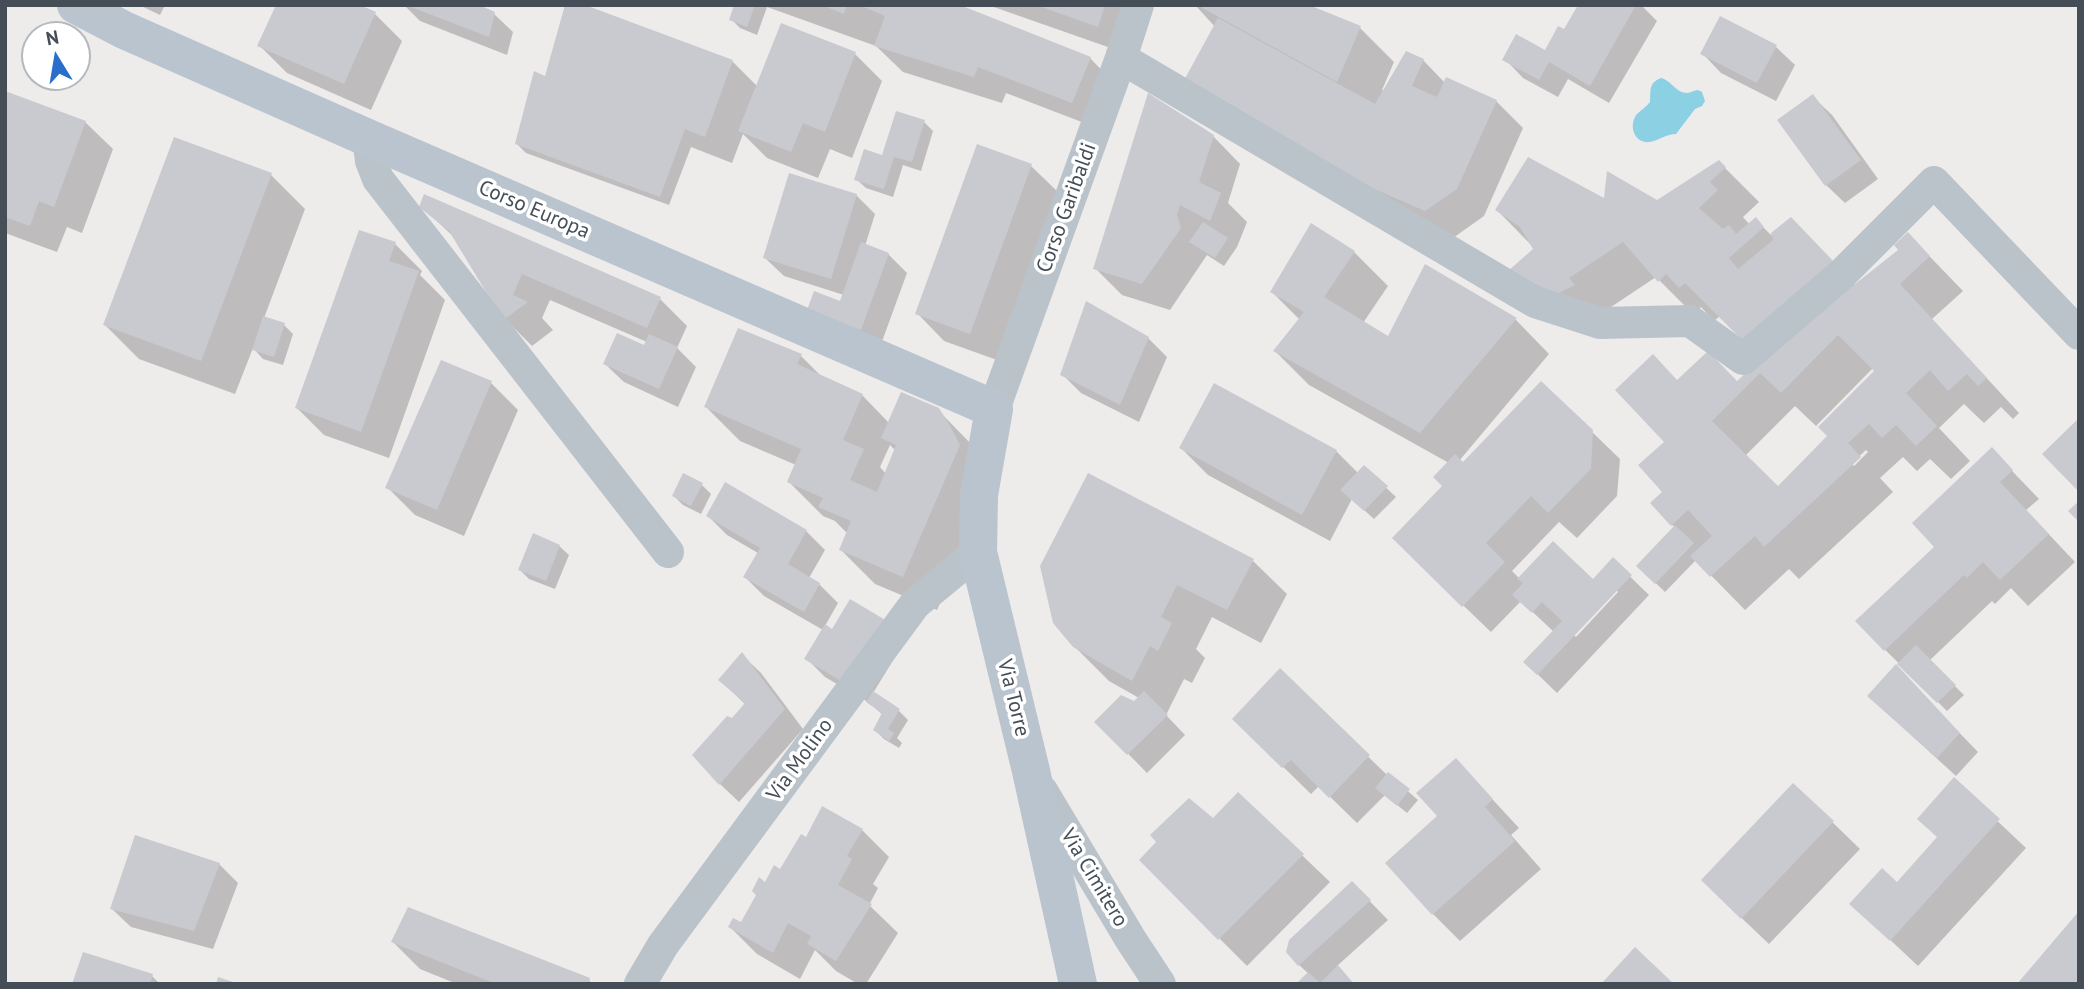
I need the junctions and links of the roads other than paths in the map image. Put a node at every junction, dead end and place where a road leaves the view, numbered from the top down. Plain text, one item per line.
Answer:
1 (76, 5) edge
2 (1138, 5) edge
3 (1121, 58) junction
4 (369, 138) junction
5 (2079, 334) edge
6 (994, 410) junction
7 (668, 551) dead end
8 (978, 552) junction
9 (1031, 771) junction
10 (640, 984) edge
11 (1078, 984) edge
12 (1160, 984) edge

1 - 4 main road, Corso Europa
2 - 3 street, Corso Garibaldi
3 - 5 street
3 - 6 street, Corso Garibaldi
4 - 6 main road, Corso Europa
4 - 7 street
6 - 8 main road, Via Torre
8 - 9 main road, Via Torre
8 - 10 street, Via Molino
9 - 11 main road, Via Torre
9 - 12 street, Via Cimitero

